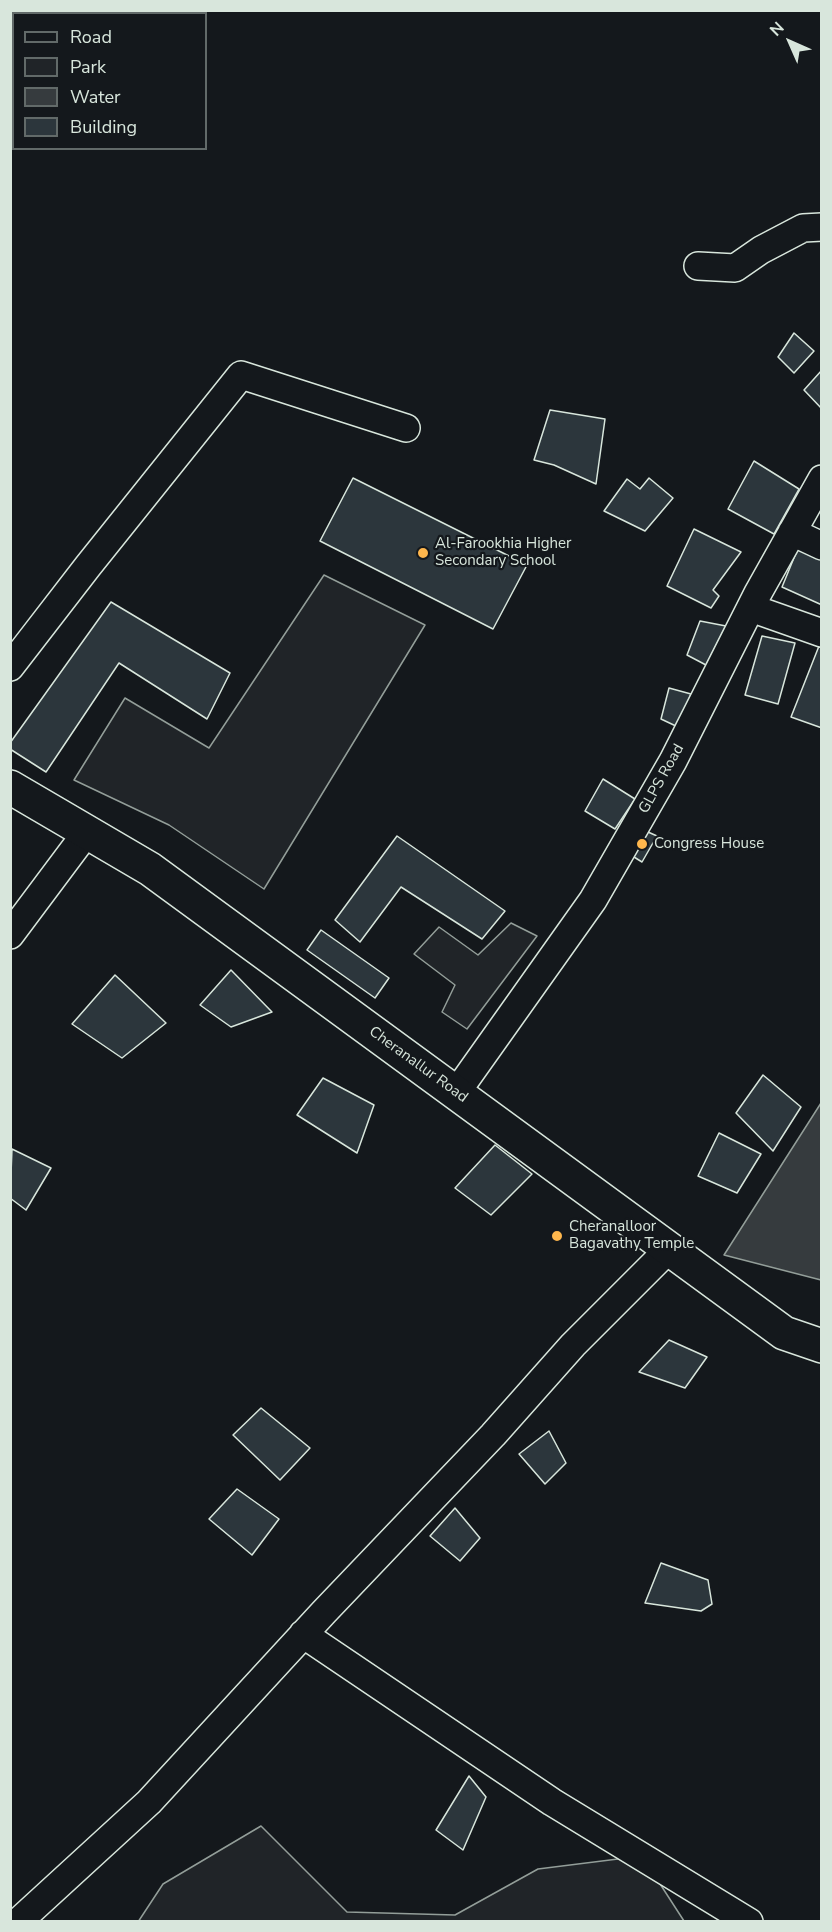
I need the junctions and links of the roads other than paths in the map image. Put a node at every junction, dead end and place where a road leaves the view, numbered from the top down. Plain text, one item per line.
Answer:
1 (822, 227) edge
2 (698, 266) dead end
3 (406, 428) dead end
4 (822, 479) edge
5 (792, 532) junction
6 (822, 546) edge
7 (751, 608) junction
8 (822, 633) edge
9 (10, 667) edge
10 (10, 788) edge
11 (87, 832) junction
12 (10, 935) edge
13 (456, 1093) junction
14 (669, 1249) junction
15 (822, 1346) edge
16 (303, 1634) junction
17 (18, 1922) edge
18 (749, 1922) edge

1 - 2 street
3 - 9 street
4 - 5 street, GLPS Road
5 - 6 street
5 - 7 street, GLPS Road
7 - 8 street
7 - 13 street, GLPS Road
10 - 11 main road, Cheranallur Road
11 - 12 street
11 - 13 main road, Cheranallur Road
13 - 14 main road, Cheranallur Road
14 - 15 main road, Cheranallur Road
14 - 16 street
16 - 17 street
16 - 18 street

